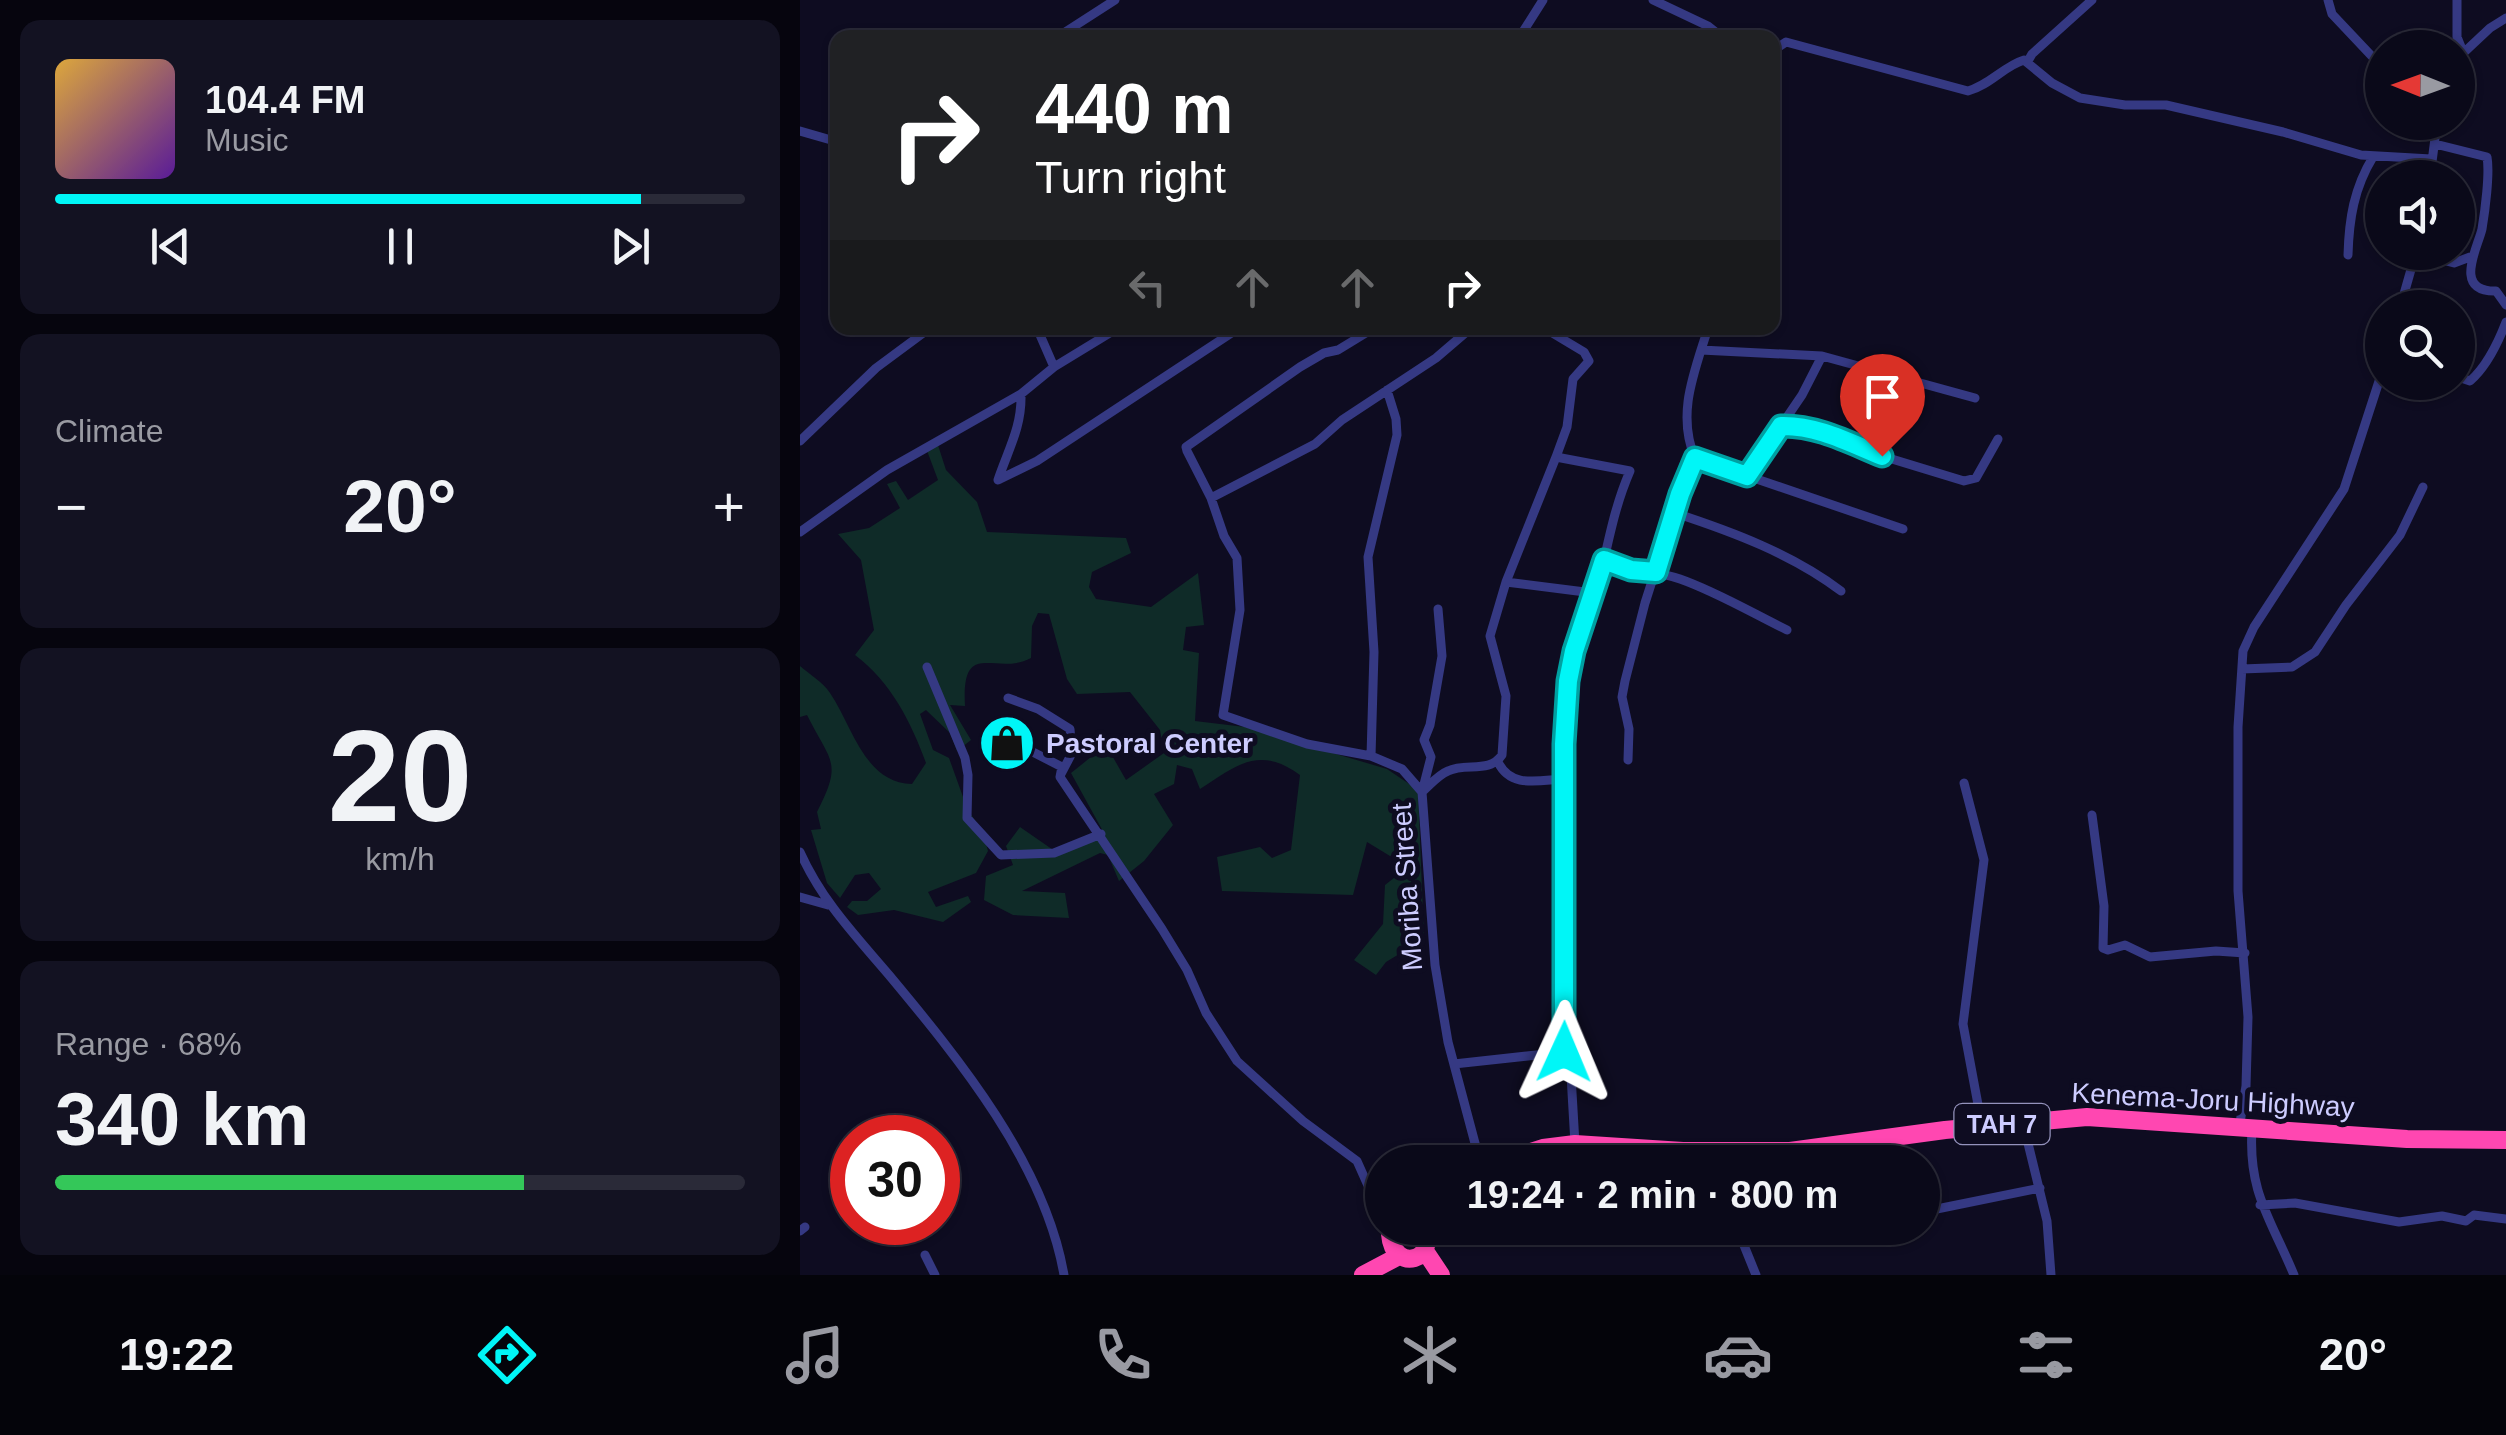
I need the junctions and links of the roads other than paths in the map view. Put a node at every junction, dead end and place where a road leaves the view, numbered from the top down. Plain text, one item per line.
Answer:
1 (1115, 0) edge
2 (1543, 0) edge
3 (1653, 0) edge
4 (2092, 0) edge
5 (2328, 0) edge
6 (2457, 0) edge
7 (2506, 18) edge
8 (1068, 30) edge
9 (1524, 30) edge
10 (1712, 30) edge
11 (2456, 30) edge
12 (2475, 43) edge
13 (1780, 46) edge
14 (2365, 49) edge
15 (2028, 61) junction
16 (800, 131) edge
17 (830, 140) edge
18 (2435, 140) edge
19 (2435, 144) junction
20 (2373, 158) junction
21 (2430, 159) joint
22 (2475, 245) edge
23 (2348, 255) dead end
24 (2472, 270) edge
25 (2506, 305) edge
26 (2506, 322) edge
27 (921, 335) edge
28 (1040, 335) edge
29 (1107, 335) edge
30 (1228, 335) edge
31 (1363, 335) edge
32 (1464, 335) edge
33 (1556, 335) edge
34 (1706, 335) edge
35 (1702, 350) junction
36 (1822, 356) junction
37 (1054, 367) junction
38 (2475, 377) edge
39 (1387, 390) junction
40 (1022, 394) junction
41 (1975, 398) dead end
42 (2373, 400) edge
43 (1781, 426) junction
44 (1998, 439) dead end
45 (800, 441) edge
46 (1556, 458) junction
47 (1695, 458) junction
48 (1747, 476) junction
49 (2423, 487) dead end
50 (1212, 498) junction
51 (1675, 514) junction
52 (1903, 528) dead end
53 (800, 532) edge
54 (1604, 560) junction
55 (1656, 572) junction
56 (1506, 582) junction
57 (1842, 591) dead end
58 (1593, 592) junction
59 (1438, 609) dead end
60 (1786, 630) dead end
61 (927, 667) dead end
62 (2242, 669) junction
63 (1008, 698) dead end
64 (1027, 749) dead end
65 (1370, 756) junction
66 (1628, 760) dead end
67 (1498, 762) junction
68 (1060, 777) junction
69 (1564, 779) junction
70 (1964, 783) dead end
71 (1422, 792) junction
72 (2092, 815) dead end
73 (1101, 834) junction
74 (800, 852) edge
75 (800, 897) edge
76 (828, 904) junction
77 (2245, 953) junction
78 (1564, 1052) junction
79 (1454, 1064) junction
80 (2022, 1123) junction
81 (1982, 1126) junction
82 (2246, 1129) junction
83 (2506, 1140) edge
84 (1575, 1144) junction
85 (1475, 1145) edge
86 (1567, 1145) edge
87 (1587, 1145) edge
88 (1839, 1145) edge
89 (1365, 1173) edge
90 (2040, 1188) junction
91 (2260, 1205) junction
92 (1940, 1208) edge
93 (2506, 1219) edge
94 (1397, 1245) edge
95 (1413, 1245) edge
96 (1744, 1245) edge
97 (925, 1254) dead end
98 (1370, 1270) edge
99 (935, 1275) edge
100 (1064, 1275) edge
101 (1439, 1275) edge
102 (1756, 1275) edge
103 (2051, 1275) edge
104 (2294, 1275) edge

1 - 8 street
2 - 9 street
3 - 10 street
4 - 15 street
5 - 14 street
6 - 11 street
7 - 12 street
13 - 15 street
15 - 20 street
16 - 17 street
18 - 19 street
19 - 21 street
19 - 22 street
20 - 21 street
20 - 23 street
24 - 25 street
26 - 38 street
27 - 45 street
28 - 37 street
29 - 37 street
30 - 40 street
31 - 50 street
32 - 39 street
33 - 46 street
34 - 35 street
35 - 36 street
35 - 47 street
36 - 41 street
36 - 43 street
37 - 40 street
39 - 50 street
39 - 65 street
40 - 53 street
42 - 62 street
43 - 44 street
43 - 48 street
46 - 54 street
46 - 56 street
47 - 48 street
47 - 51 street
48 - 52 street
49 - 62 street
50 - 65 street
51 - 55 street
51 - 57 street
54 - 55 street
54 - 58 street
55 - 60 street
55 - 66 street
56 - 58 street
56 - 67 street
58 - 69 street
59 - 71 street, Moriba Street
61 - 73 street
62 - 77 street
63 - 68 street
64 - 68 street
65 - 71 street
67 - 69 street
67 - 71 street
68 - 73 street
69 - 78 street
70 - 81 street
71 - 79 street, Moriba Street
72 - 77 street
73 - 89 street
74 - 76 street
75 - 76 street
76 - 100 street
77 - 82 street
78 - 79 street
78 - 84 street
79 - 85 street, Moriba Street
80 - 81 highway, Kenema-Joru Highway / TAH 7
80 - 82 highway, Kenema-Joru Highway / TAH 7
80 - 90 street
81 - 88 highway, Kenema-Joru Highway / TAH 7
82 - 83 highway, Kenema-Joru Highway / TAH 7
82 - 91 street
84 - 86 highway, Kenema-Joru Highway / TAH 7
84 - 87 highway, Kenema-Joru Highway / TAH 7
90 - 92 street
90 - 103 street
91 - 93 street
91 - 104 street
94 - 98 highway
95 - 101 highway
96 - 102 street
97 - 99 street

